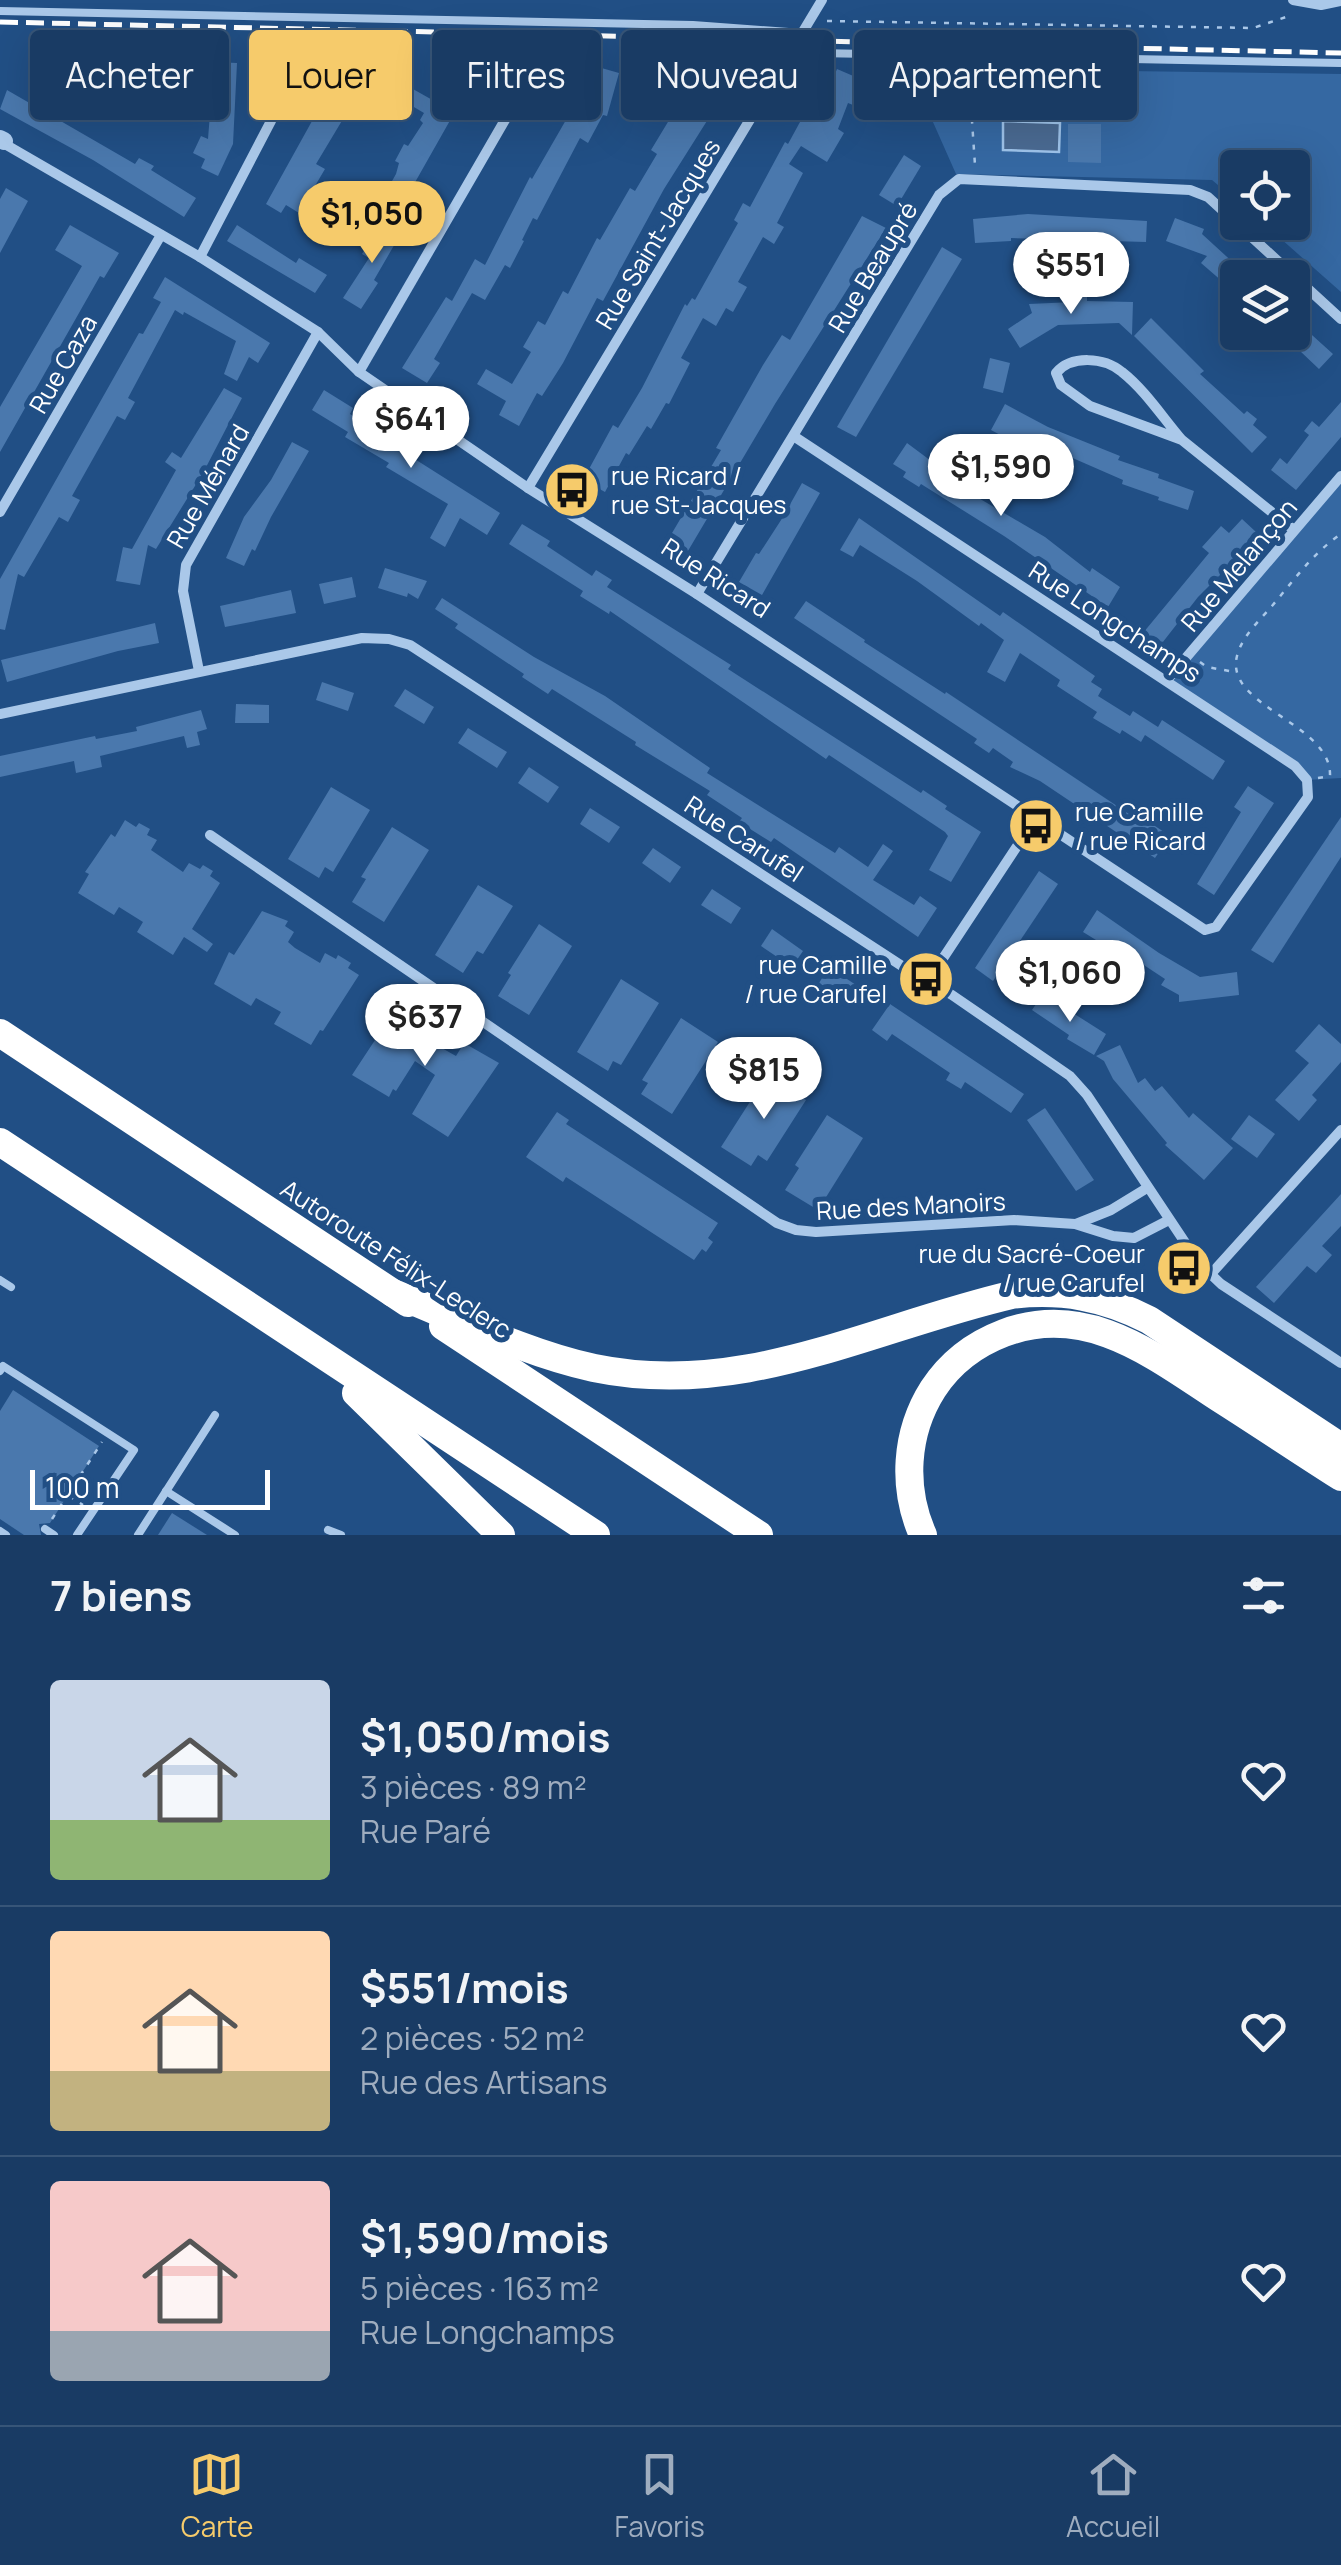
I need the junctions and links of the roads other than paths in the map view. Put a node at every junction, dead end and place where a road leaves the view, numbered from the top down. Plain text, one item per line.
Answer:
1 (822, 0) edge
2 (1293, 0) edge
3 (1341, 1) edge
4 (0, 11) edge
5 (755, 30) edge
6 (804, 30) edge
7 (834, 52) edge
8 (1341, 62) edge
9 (270, 120) edge
10 (505, 120) edge
11 (749, 120) edge
12 (1, 143) edge
13 (161, 236) junction
14 (200, 257) junction
15 (1341, 319) edge
16 (318, 332) junction
17 (359, 372) junction
18 (796, 436) junction
19 (1182, 440) junction
20 (1341, 476) edge
21 (528, 488) junction
22 (0, 512) edge
23 (1294, 530) junction
24 (697, 594) junction
25 (199, 671) junction
26 (1167, 680) junction
27 (0, 714) edge
28 (1035, 819) junction
29 (210, 835) dead end
30 (1204, 930) joint
31 (928, 981) junction
32 (0, 1034) edge
33 (1341, 1130) edge
34 (0, 1142) edge
35 (1147, 1188) junction
36 (1169, 1220) junction
37 (1075, 1224) junction
38 (1210, 1274) junction
39 (0, 1280) edge
40 (11, 1287) dead end
41 (393, 1293) junction
42 (302, 1342) junction
43 (1341, 1363) edge
44 (1, 1366) edge
45 (215, 1415) dead end
46 (1341, 1446) edge
47 (1341, 1477) edge
48 (166, 1491) junction
49 (328, 1530) dead end
50 (140, 1531) edge
51 (77, 1535) edge
52 (154, 1535) edge
53 (235, 1535) edge
54 (342, 1535) edge
55 (502, 1535) edge
56 (596, 1535) edge
57 (759, 1535) edge
58 (923, 1535) edge

1 - 6 street, Rue Saint-Jacques
2 - 3 street
4 - 5 lane
7 - 8 lane
9 - 14 street
10 - 17 street
11 - 21 street, Rue Saint-Jacques
12 - 13 street, Rue Ricard
13 - 14 street, Rue Ricard
13 - 22 street, Rue Caza
14 - 16 street, Rue Ricard
15 - 18 street, Rue Beaupré
16 - 17 street, Rue Ricard
16 - 25 street, Rue Ménard
17 - 21 street, Rue Ricard
18 - 24 street, Rue Beaupré
18 - 26 street, Rue Longchamps
19 - 19 street
19 - 23 street
20 - 23 street, Rue Melançon
21 - 24 street, Rue Ricard
23 - 26 street, Rue Melançon
24 - 28 street, Rue Ricard
25 - 27 street, Rue Carufel
25 - 31 street, Rue Carufel
26 - 30 street, Rue Longchamps
28 - 30 street, Rue Ricard
28 - 31 street
29 - 37 street, Rue des Manoirs
31 - 35 street, Rue Carufel
32 - 41 highway, Autoroute Félix-Leclerc
33 - 38 street
34 - 42 highway
35 - 36 street, Rue Carufel
35 - 37 street, Rue des Manoirs
36 - 37 street, Rue des Manoirs
36 - 38 street, Rue Carufel
38 - 43 street, Rue Carufel
39 - 40 lane
41 - 46 highway
41 - 57 highway, Autoroute Félix-Leclerc
42 - 55 highway
42 - 56 highway
44 - 51 lane
45 - 48 lane
47 - 58 highway
48 - 50 lane
48 - 53 lane
49 - 54 lane
50 - 52 lane

